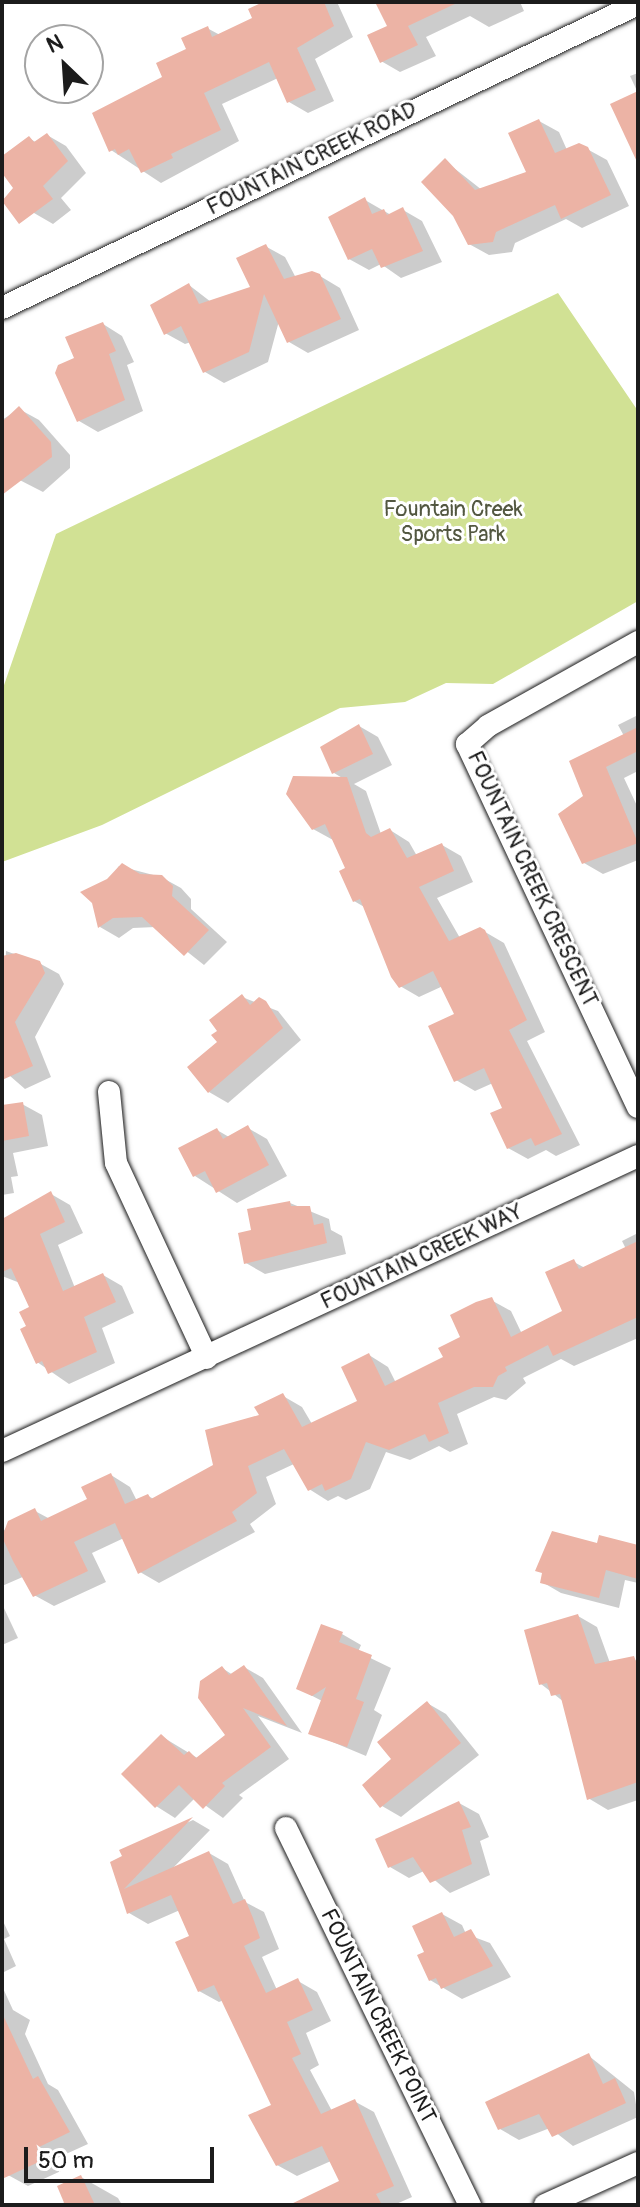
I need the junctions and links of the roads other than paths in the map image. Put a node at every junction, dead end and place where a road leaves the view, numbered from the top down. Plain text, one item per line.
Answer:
1 (627, 6) edge
2 (2, 308) edge
3 (638, 642) edge
4 (109, 1092) dead end
5 (638, 1107) edge
6 (638, 1156) edge
7 (207, 1358) junction
8 (2, 1451) edge
9 (286, 1828) dead end
10 (638, 2163) edge
11 (470, 2205) edge
12 (545, 2205) edge

1 - 2 street, FOUNTAIN CREEK ROAD
3 - 5 street, FOUNTAIN CREEK CRESCENT
4 - 7 street
6 - 7 street, FOUNTAIN CREEK WAY
7 - 8 street, FOUNTAIN CREEK WAY
9 - 11 street, FOUNTAIN CREEK POINT
10 - 12 street

